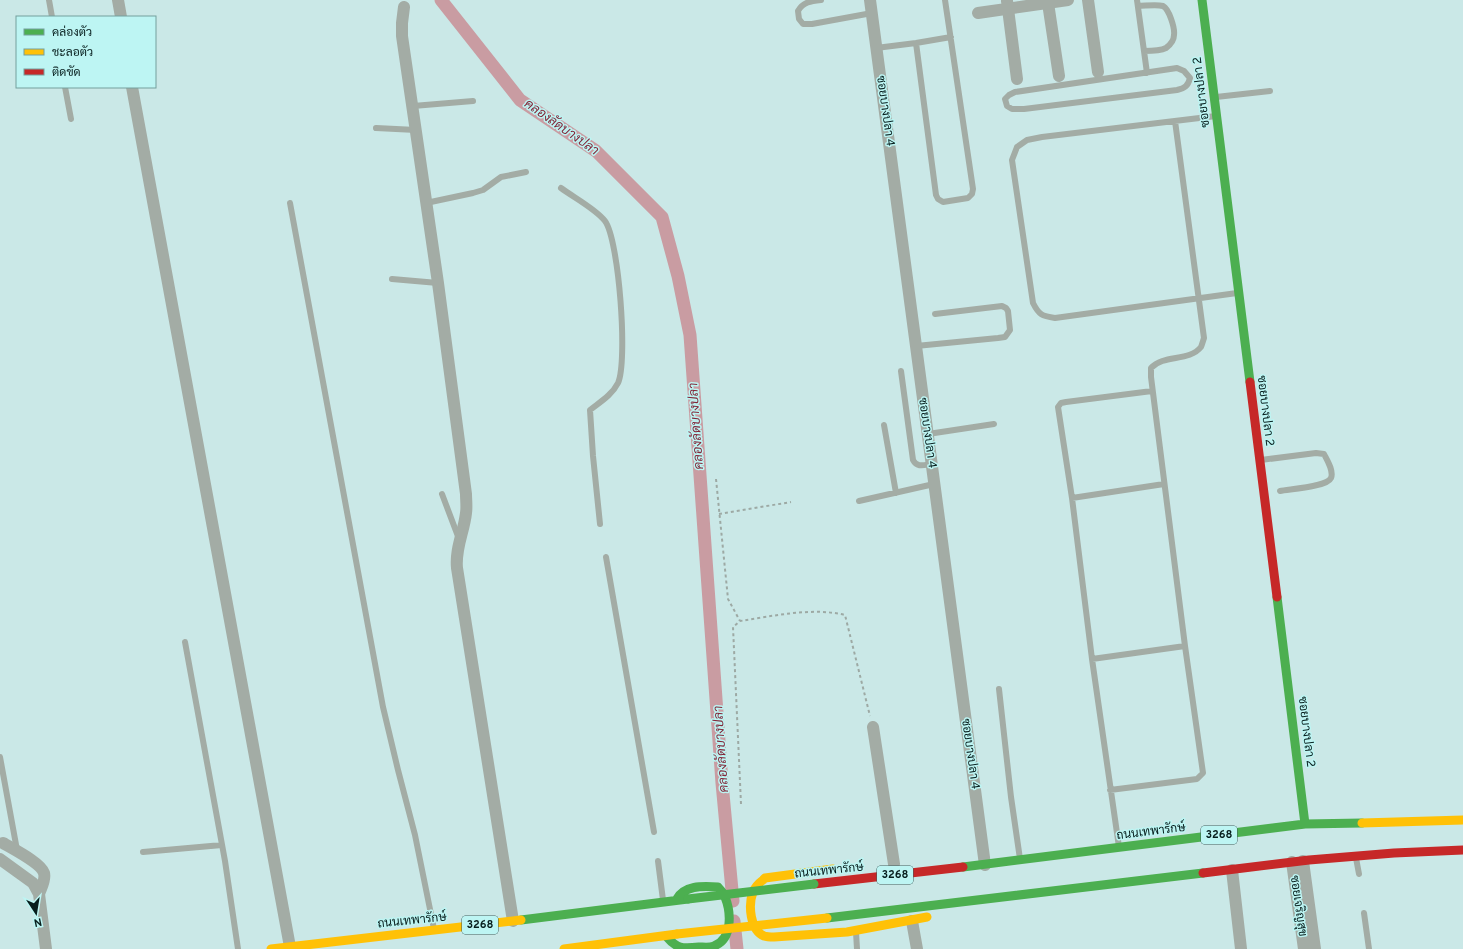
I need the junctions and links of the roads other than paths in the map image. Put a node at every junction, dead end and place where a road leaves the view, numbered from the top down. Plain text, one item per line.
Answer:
1 (49, 0) edge
2 (118, 0) edge
3 (821, 0) edge
4 (870, 0) edge
5 (945, 0) edge
6 (1068, 0) edge
7 (1088, 0) edge
8 (1202, 0) edge
9 (1052, 2) edge
10 (1137, 3) edge
11 (1008, 4) edge
12 (404, 7) dead end
13 (872, 12) junction
14 (978, 13) dead end
15 (52, 16) edge
16 (121, 16) edge
17 (951, 37) junction
18 (916, 43) junction
19 (876, 48) junction
20 (1144, 51) junction
21 (1098, 72) dead end
22 (1147, 73) junction
23 (1059, 76) dead end
24 (1017, 78) dead end
25 (65, 88) edge
26 (132, 88) edge
27 (1270, 91) dead end
28 (1214, 98) junction
29 (472, 101) dead end
30 (413, 106) junction
31 (1216, 116) junction
32 (71, 119) dead end
33 (1175, 121) junction
34 (376, 128) dead end
35 (416, 130) junction
36 (526, 172) dead end
37 (561, 188) dead end
38 (290, 202) dead end
39 (426, 203) junction
40 (392, 279) dead end
41 (438, 283) junction
42 (1238, 293) junction
43 (1198, 299) junction
44 (935, 314) dead end
45 (916, 346) junction
46 (902, 371) dead end
47 (1152, 391) junction
48 (884, 424) dead end
49 (994, 424) dead end
50 (928, 434) junction
51 (1259, 460) junction
52 (932, 464) junction
53 (934, 484) junction
54 (1164, 484) junction
55 (1280, 491) dead end
56 (896, 493) junction
57 (442, 494) dead end
58 (1072, 498) junction
59 (858, 501) dead end
60 (600, 524) dead end
61 (459, 541) junction
62 (606, 557) dead end
63 (185, 642) dead end
64 (1185, 646) junction
65 (1092, 659) junction
66 (999, 689) dead end
67 (873, 727) road end
68 (0, 758) edge
69 (1110, 790) junction
70 (1463, 820) edge
71 (1305, 824) junction
72 (654, 832) dead end
73 (4, 843) dead end
74 (222, 845) junction
75 (1119, 848) junction
76 (1463, 850) edge
77 (17, 852) junction
78 (143, 852) dead end
79 (1356, 856) junction
80 (658, 861) dead end
81 (1020, 861) junction
82 (4, 862) edge
83 (1298, 862) junction
84 (882, 864) dead end
85 (902, 864) junction
86 (981, 866) junction
87 (843, 868) dead end
88 (1232, 870) junction
89 (1359, 874) dead end
90 (39, 894) junction
91 (994, 898) junction
92 (676, 900) junction
93 (663, 902) junction
94 (1364, 914) dead end
95 (513, 921) junction
96 (912, 921) junction
97 (434, 930) junction
98 (856, 930) junction
99 (666, 936) junction
100 (290, 947) junction
101 (46, 949) edge
102 (238, 949) edge
103 (271, 949) edge
104 (564, 949) edge
105 (857, 949) edge
106 (917, 949) edge
107 (1241, 949) edge
108 (1304, 949) edge
109 (1315, 949) edge
110 (1369, 949) edge

1 - 15 lane
2 - 16 street
3 - 13 lane
4 - 13 street, ซอยบางปลา 4
5 - 17 lane
6 - 9 street
7 - 21 street
8 - 28 main road, ซอยบางปลา 2
9 - 11 street
9 - 23 street
10 - 20 lane
10 - 20 lane
11 - 14 street
11 - 24 street
12 - 30 street
13 - 19 street, ซอยบางปลา 4
17 - 18 lane
17 - 18 lane
18 - 19 lane
19 - 45 street, ซอยบางปลา 4
20 - 22 lane
22 - 22 lane
25 - 32 lane
26 - 100 street
27 - 28 lane
28 - 31 main road, ซอยบางปลา 2
29 - 30 lane
30 - 35 street
31 - 33 lane
31 - 42 main road, ซอยบางปลา 2
33 - 43 lane
33 - 43 lane
34 - 35 lane
35 - 39 street
36 - 39 lane
37 - 60 lane
38 - 97 lane
39 - 41 street
40 - 41 lane
41 - 61 street
42 - 43 lane
42 - 51 main road, ซอยบางปลา 2
43 - 47 lane
44 - 45 lane
45 - 50 street, ซอยบางปลา 4
46 - 52 lane
47 - 54 lane
47 - 58 lane
48 - 56 lane
49 - 50 lane
50 - 52 street, ซอยบางปลา 4
51 - 55 lane
51 - 71 main road, ซอยบางปลา 2
52 - 53 street, ซอยบางปลา 4
53 - 56 lane
53 - 86 street, ซอยบางปลา 4
54 - 58 lane
54 - 64 lane
56 - 59 lane
57 - 61 lane
58 - 65 lane
61 - 95 street
62 - 72 lane
63 - 74 lane
64 - 65 lane
64 - 69 lane
65 - 69 lane
66 - 81 lane
67 - 85 street
68 - 77 lane
69 - 75 lane
70 - 71 main road, ถนนเทพารักษ์ / 3268
71 - 75 main road, ถนนเทพารักษ์ / 3268
73 - 77 street
74 - 78 lane
74 - 102 lane
75 - 81 main road, ถนนเทพารักษ์ / 3268
76 - 79 main road
77 - 82 street
77 - 90 street
79 - 83 main road
79 - 89 lane
80 - 93 lane
81 - 86 main road, ถนนเทพารักษ์ / 3268
82 - 90 street
83 - 88 main road
83 - 108 street, ซอยเจริญสุข
83 - 109 street
84 - 85 main road
85 - 86 main road
86 - 92 main road, ถนนเทพารักษ์ / 3268, bridge
87 - 98 main road
88 - 91 main road
88 - 107 street
90 - 101 street
91 - 96 main road
91 - 99 main road, bridge
92 - 93 main road, ถนนเทพารักษ์ / 3268
92 - 99 main road
93 - 95 main road, ถนนเทพารักษ์ / 3268
94 - 110 lane
95 - 97 main road, ถนนเทพารักษ์ / 3268
96 - 98 main road
96 - 106 street
97 - 100 main road, ถนนเทพารักษ์ / 3268
98 - 105 lane
99 - 104 main road
100 - 103 main road, ถนนเทพารักษ์ / 3268

